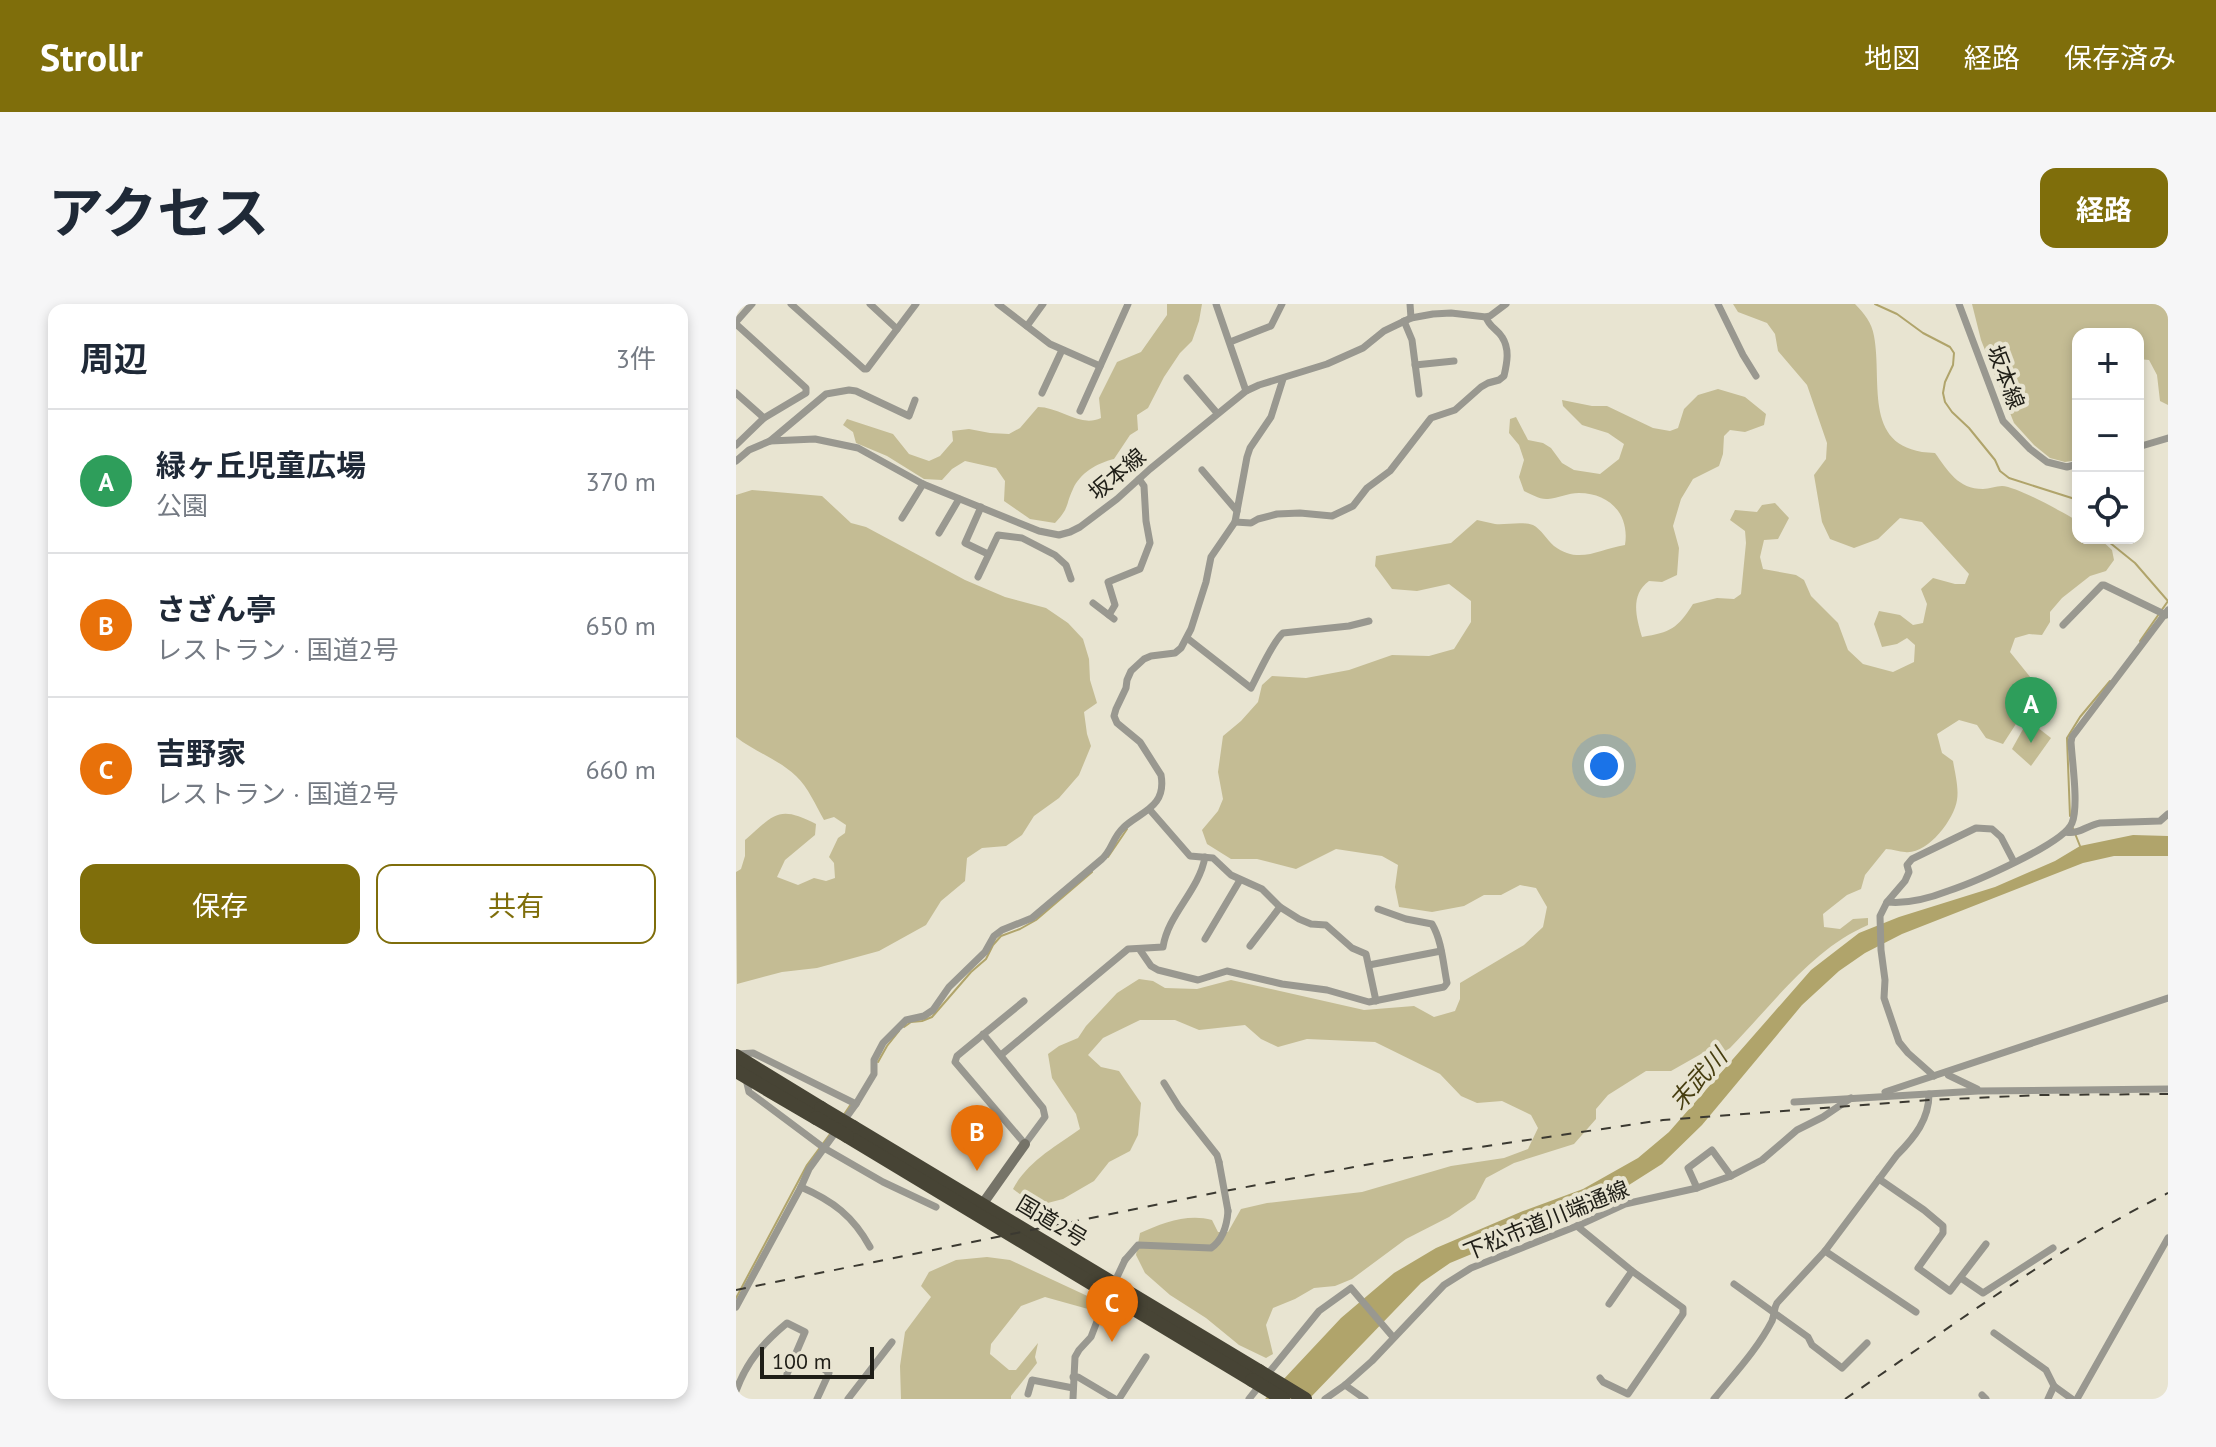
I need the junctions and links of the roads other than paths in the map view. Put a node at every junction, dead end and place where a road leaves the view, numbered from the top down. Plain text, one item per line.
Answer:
1 (752, 304) edge
2 (791, 304) edge
3 (870, 304) edge
4 (916, 304) edge
5 (998, 304) edge
6 (1043, 304) edge
7 (1128, 304) edge
8 (1216, 304) edge
9 (1282, 304) edge
10 (1410, 304) edge
11 (1506, 304) edge
12 (1718, 304) edge
13 (1959, 304) edge
14 (1496, 307) edge
15 (1486, 317) junction
16 (1408, 320) junction
17 (736, 323) edge
18 (1027, 326) junction
19 (897, 329) junction
20 (1230, 342) junction
21 (1062, 350) junction
22 (1454, 361) dead end
23 (1415, 365) junction
24 (1100, 366) junction
25 (1756, 376) dead end
26 (1187, 378) dead end
27 (1283, 379) junction
28 (1246, 391) junction
29 (736, 393) edge
30 (1042, 393) dead end
31 (1419, 394) dead end
32 (915, 400) dead end
33 (1080, 411) dead end
34 (1217, 413) junction
35 (764, 418) junction
36 (2168, 438) edge
37 (770, 441) junction
38 (736, 444) edge
39 (2144, 445) edge
40 (736, 461) edge
41 (2072, 466) edge
42 (1202, 470) dead end
43 (1139, 479) junction
44 (923, 484) junction
45 (959, 499) junction
46 (981, 507) junction
47 (1237, 511) junction
48 (902, 518) dead end
49 (1235, 522) junction
50 (939, 533) dead end
51 (988, 554) junction
52 (978, 577) dead end
53 (1071, 579) dead end
54 (1093, 603) dead end
55 (2164, 613) edge
56 (1369, 621) dead end
57 (2063, 625) dead end
58 (1187, 638) junction
59 (1150, 810) junction
60 (2168, 814) edge
61 (2072, 832) junction
62 (1205, 857) junction
63 (2014, 862) junction
64 (1240, 880) junction
65 (1887, 902) junction
66 (1280, 907) junction
67 (1378, 909) dead end
68 (1205, 939) dead end
69 (1250, 946) dead end
70 (1140, 950) junction
71 (1441, 951) junction
72 (1369, 965) junction
73 (2168, 998) edge
74 (1024, 1001) dead end
75 (1376, 1001) junction
76 (983, 1034) junction
77 (736, 1055) edge
78 (1001, 1055) junction
79 (1947, 1072) junction
80 (741, 1074) edge
81 (1934, 1076) junction
82 (1164, 1083) dead end
83 (2168, 1089) edge
84 (1978, 1091) junction
85 (1929, 1094) junction
86 (1880, 1096) junction
87 (1851, 1098) junction
88 (1794, 1102) dead end
89 (856, 1103) junction
90 (818, 1113) junction
91 (1025, 1144) junction
92 (821, 1146) junction
93 (1731, 1176) junction
94 (1879, 1179) junction
95 (801, 1187) junction
96 (1697, 1188) junction
97 (936, 1207) dead end
98 (978, 1209) junction
99 (1577, 1226) junction
100 (1986, 1244) dead end
101 (2167, 1244) edge
102 (870, 1247) dead end
103 (2053, 1248) dead end
104 (1825, 1251) junction
105 (1632, 1271) junction
106 (1961, 1278) junction
107 (1734, 1284) dead end
108 (748, 1285) junction
109 (736, 1288) edge
110 (1609, 1304) dead end
111 (736, 1307) edge
112 (1916, 1312) dead end
113 (1775, 1314) junction
114 (1994, 1333) dead end
115 (1391, 1336) junction
116 (892, 1342) dead end
117 (1867, 1343) dead end
118 (1146, 1357) dead end
119 (821, 1367) dead end
120 (787, 1374) dead end
121 (1256, 1376) junction
122 (1073, 1377) junction
123 (1600, 1378) dead end
124 (1345, 1385) junction
125 (2054, 1386) junction
126 (1073, 1388) junction
127 (736, 1391) edge
128 (1028, 1394) dead end
129 (817, 1399) edge
130 (848, 1399) edge
131 (1073, 1399) edge
132 (1117, 1399) edge
133 (1249, 1399) edge
134 (1283, 1399) edge
135 (1305, 1399) edge
136 (1325, 1399) edge
137 (1365, 1399) edge
138 (1714, 1399) edge
139 (2048, 1399) edge
140 (2074, 1399) edge

1 - 17 street
2 - 19 street
3 - 19 street
4 - 19 street
5 - 18 street
6 - 18 street
7 - 24 street
8 - 20 street
9 - 20 street
10 - 16 street
11 - 14 street
12 - 25 street
13 - 41 street, 坂本線
14 - 15 street
15 - 16 street, 坂本線
15 - 49 street
16 - 23 street
16 - 27 street, 坂本線
17 - 35 street
18 - 21 street
20 - 28 street
21 - 24 street
21 - 30 street
22 - 23 street
23 - 31 street
24 - 33 street
26 - 34 street
27 - 28 street, 坂本線
27 - 47 street
28 - 34 street, 坂本線
29 - 35 street
32 - 37 street
34 - 43 street, 坂本線
35 - 38 street
36 - 39 street
37 - 40 street, 坂本線
37 - 44 street, 坂本線
42 - 47 street
43 - 46 street, 坂本線
43 - 54 street
44 - 45 street, 坂本線
44 - 48 street
45 - 46 street, 坂本線
45 - 50 street
46 - 51 street
47 - 49 street
49 - 58 street
51 - 52 street
51 - 53 street
55 - 57 street
55 - 61 street
56 - 58 street
58 - 59 street
59 - 62 street
59 - 89 street
60 - 61 street
61 - 63 street
62 - 64 street
62 - 70 street
63 - 65 street
63 - 65 street
64 - 66 street
64 - 68 street
65 - 81 street
66 - 69 street
66 - 72 street
67 - 71 street
70 - 75 street
70 - 78 street
71 - 72 street
71 - 75 street
72 - 75 street
73 - 79 street
74 - 76 street
76 - 78 street
76 - 91 street
77 - 89 street
77 - 90 highway, 国道2号
78 - 91 street
79 - 81 street
79 - 84 street
80 - 90 highway, 国道2号
80 - 92 street
81 - 86 street
82 - 122 street, bridge
83 - 84 street
84 - 85 street
85 - 86 street
85 - 94 street
86 - 87 street
87 - 88 street
87 - 93 street, 下松市道川端通線
89 - 92 street
90 - 98 highway, 国道2号, bridge
91 - 98 street
92 - 95 street
92 - 97 street
93 - 96 street, 下松市道川端通線
93 - 96 street
94 - 104 street
94 - 106 street
95 - 102 street
95 - 108 street
96 - 99 street, 下松市道川端通線
98 - 121 highway, 国道2号
99 - 105 street
99 - 115 street, 下松市道川端通線
100 - 106 street
101 - 140 street
103 - 106 street
104 - 112 street
104 - 113 street
105 - 110 street
105 - 123 street
107 - 113 street
108 - 109 street
108 - 111 street
113 - 117 street
113 - 138 street
114 - 125 street
115 - 124 street, 下松市道川端通線
115 - 133 street
116 - 130 street
118 - 132 street
119 - 129 street
120 - 127 street
121 - 134 highway, 国道2号, bridge
121 - 135 highway, 国道2号, bridge
122 - 126 street
122 - 132 street
124 - 136 street, 下松市道川端通線
124 - 137 street
125 - 139 street
125 - 140 street
126 - 128 street
126 - 131 street

